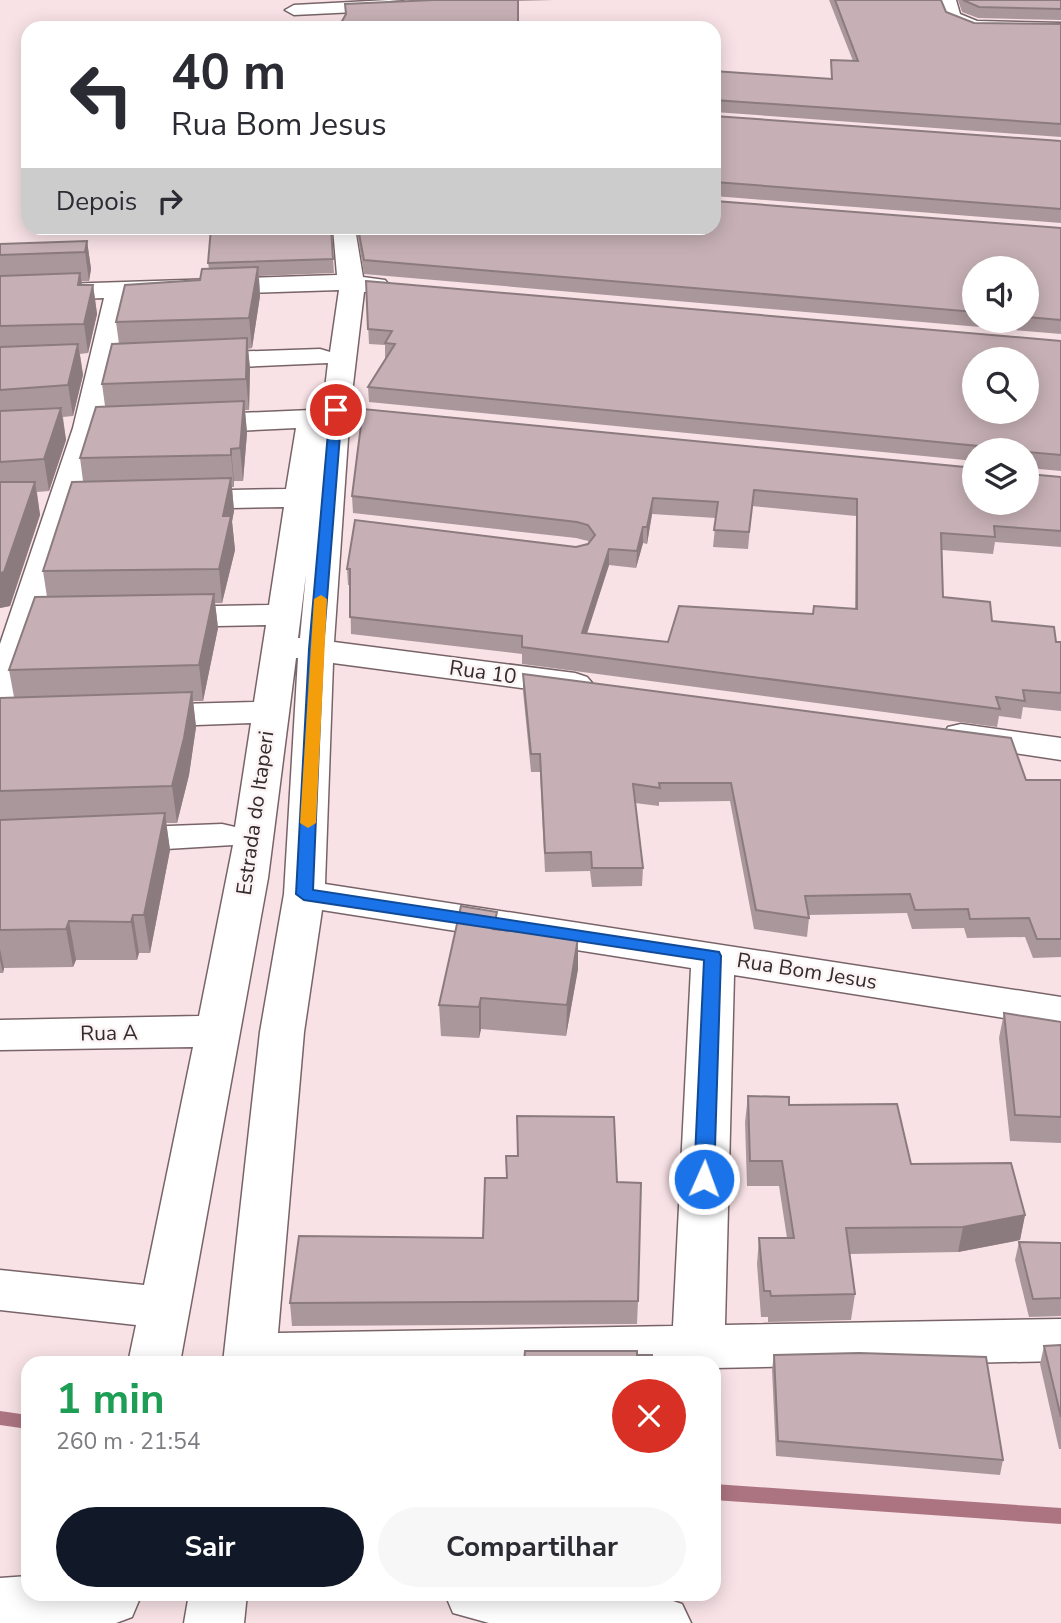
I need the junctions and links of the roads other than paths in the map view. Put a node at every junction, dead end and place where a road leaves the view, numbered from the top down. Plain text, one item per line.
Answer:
1 (947, 0) edge
2 (318, 4) edge
3 (412, 4) edge
4 (294, 13) edge
5 (1061, 29) edge
6 (344, 235) edge
7 (343, 277) junction
8 (408, 288) edge
9 (119, 289) junction
10 (0, 294) edge
11 (320, 357) junction
12 (167, 362) edge
13 (337, 414) junction
14 (166, 425) edge
15 (300, 498) junction
16 (158, 501) edge
17 (132, 617) edge
18 (26, 619) edge
19 (281, 631) junction
20 (316, 649) junction
21 (604, 688) edge
22 (0, 697) edge
23 (269, 712) junction
24 (111, 717) edge
25 (934, 732) edge
26 (1061, 749) edge
27 (222, 836) dead end
28 (83, 841) edge
29 (304, 894) junction
30 (713, 956) junction
31 (1061, 1013) edge
32 (219, 1031) junction
33 (0, 1035) edge
34 (0, 1290) edge
35 (167, 1299) junction
36 (1061, 1340) edge
37 (698, 1347) junction
38 (155, 1356) edge
39 (250, 1356) edge
40 (362, 1356) edge
41 (217, 1601) edge
42 (519, 1601) edge
43 (0, 1605) edge
44 (109, 1605) edge
45 (214, 1623) edge
46 (662, 1623) edge

1 - 5 street
2 - 3 street
2 - 4 street
6 - 7 street, Estrada do Itaperi
7 - 8 street
7 - 9 street
7 - 11 street, Estrada do Itaperi
7 - 13 street, Estrada do Itaperi
9 - 10 street
9 - 18 street
11 - 12 street
11 - 13 street, Estrada do Itaperi
13 - 14 street
13 - 15 street, Estrada do Itaperi
13 - 20 street, Estrada do Itaperi
15 - 16 street
15 - 19 street, Estrada do Itaperi
17 - 19 street, Rua 10
18 - 22 street
19 - 20 street, Rua 10
19 - 23 street, Estrada do Itaperi
20 - 21 street, Rua 10
20 - 29 street, Estrada do Itaperi
23 - 24 street
23 - 32 street, Estrada do Itaperi
25 - 26 street
27 - 28 street
29 - 30 street, Rua Bom Jesus
29 - 39 street, Estrada do Itaperi
30 - 31 street, Rua Bom Jesus
30 - 37 street
32 - 33 street, Rua A
32 - 35 street, Estrada do Itaperi
34 - 35 street
35 - 38 street, Estrada do Itaperi
36 - 37 street
37 - 40 street
41 - 45 street
42 - 46 street
43 - 44 street

